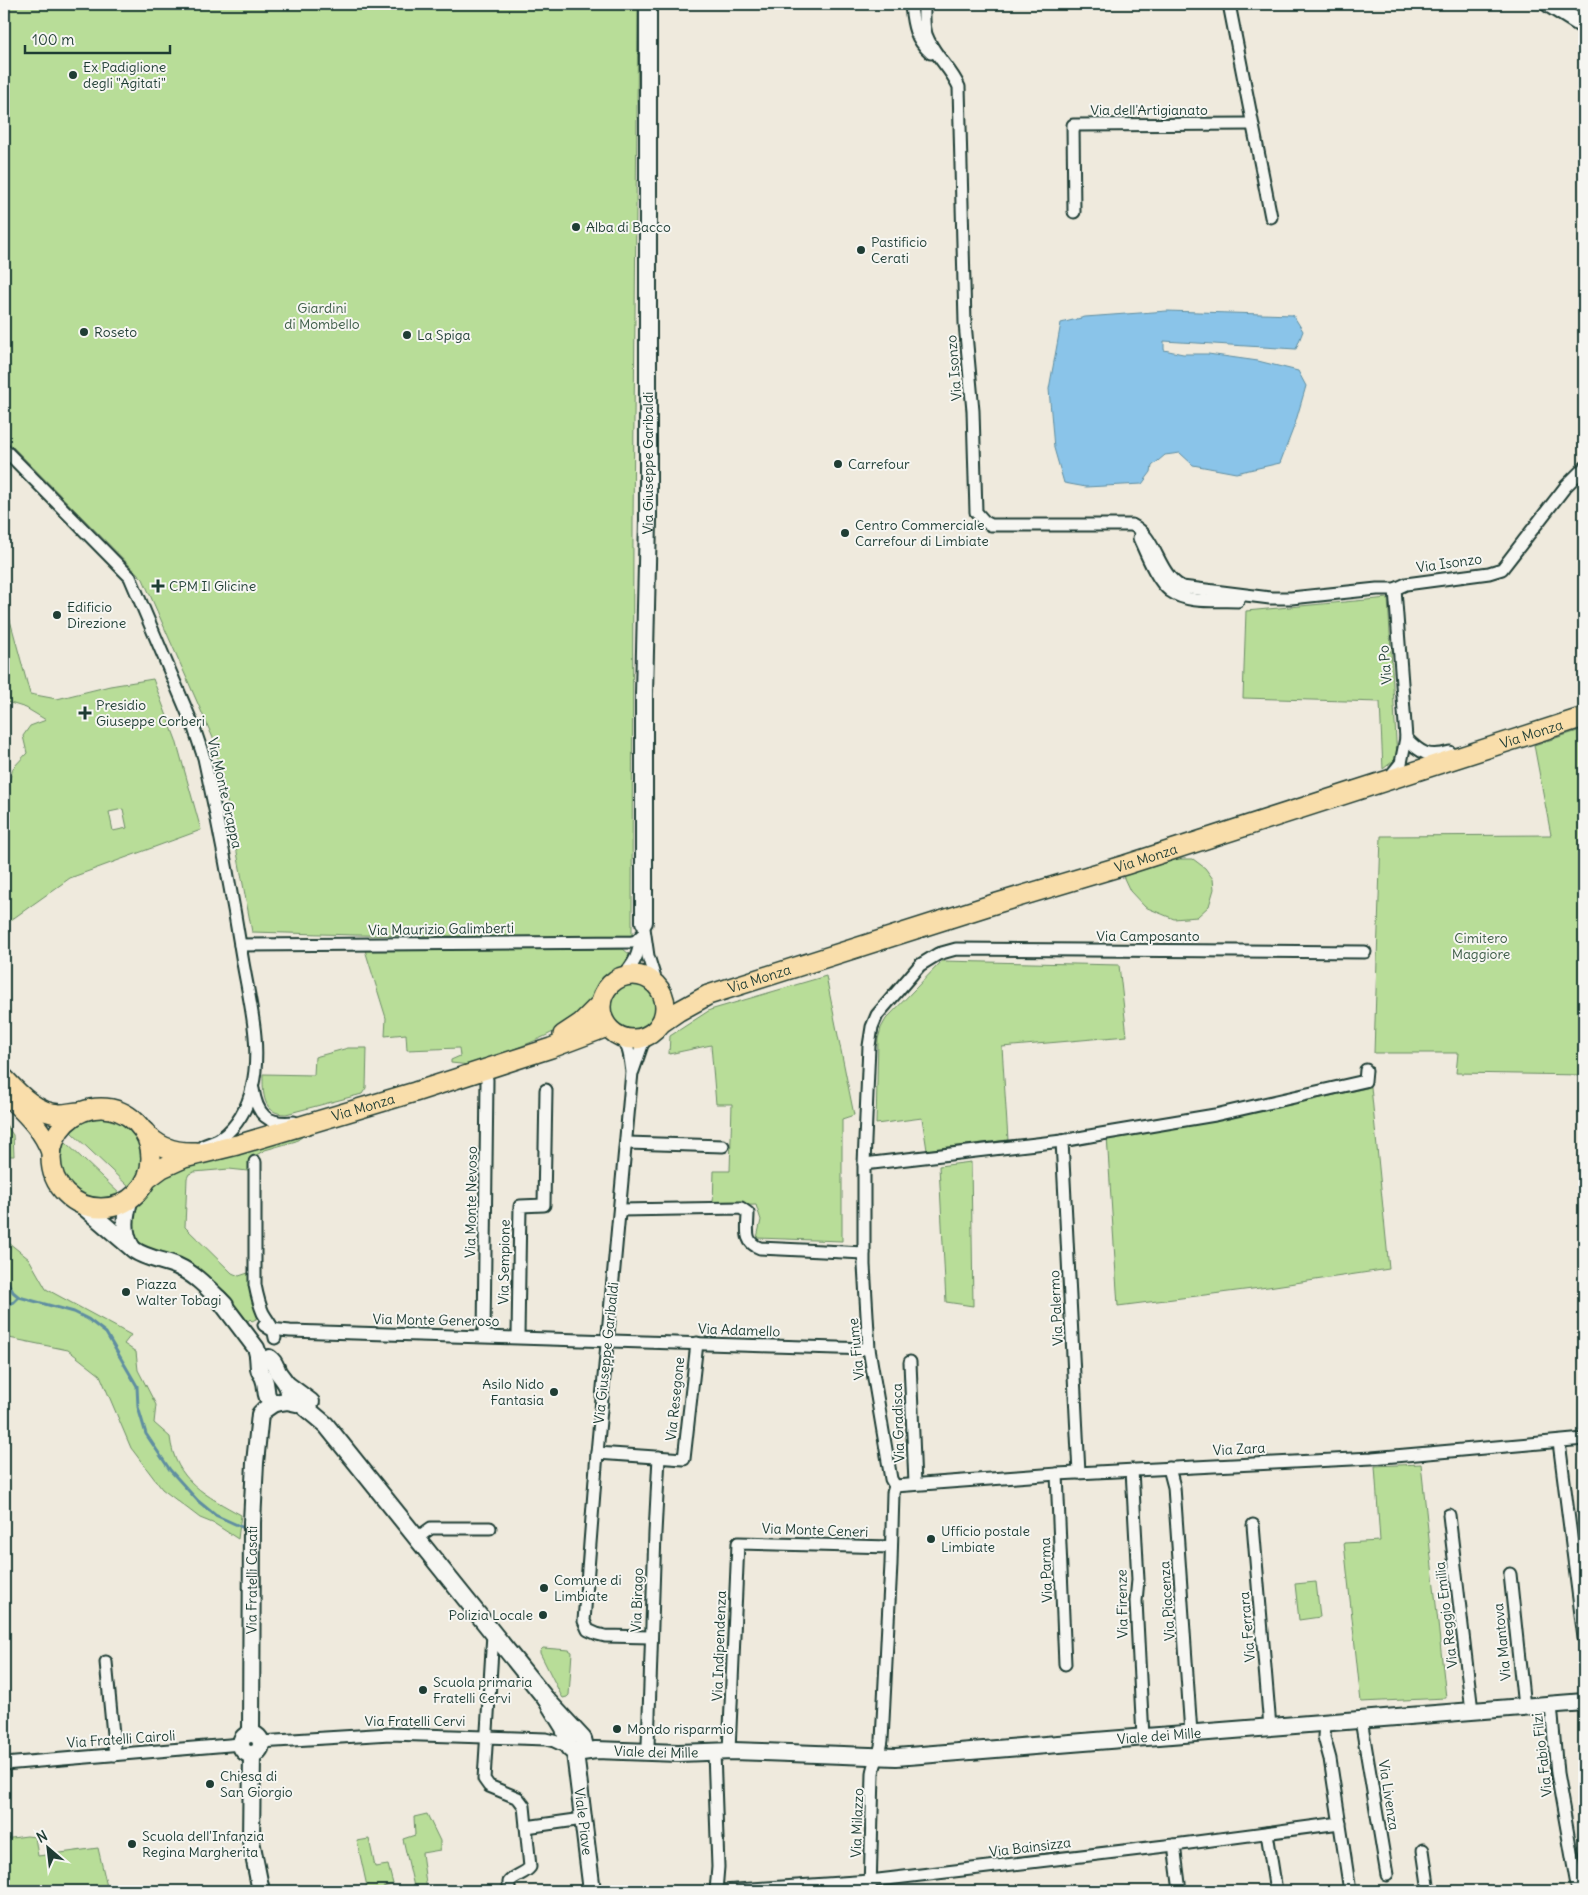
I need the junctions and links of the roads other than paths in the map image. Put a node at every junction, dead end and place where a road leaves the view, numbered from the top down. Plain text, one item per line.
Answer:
1 (648, 4) edge
2 (1229, 4) edge
3 (1550, 4) edge
4 (910, 5) edge
5 (925, 5) edge
6 (1584, 26) edge
7 (944, 64) junction
8 (1252, 124) junction
9 (1074, 212) dead end
10 (1271, 217) dead end
11 (4, 449) edge
12 (1584, 468) edge
13 (1395, 589) junction
14 (1584, 717) edge
15 (1406, 738) junction
16 (1504, 742) junction
17 (1386, 780) junction
18 (642, 929) junction
19 (240, 945) junction
20 (1365, 952) dead end
21 (932, 957) joint
22 (621, 977) junction
23 (660, 989) junction
24 (708, 995) junction
25 (601, 1003) junction
26 (654, 1030) junction
27 (613, 1031) junction
28 (512, 1060) junction
29 (485, 1068) junction
30 (632, 1072) junction
31 (1365, 1076) dead end
32 (4, 1078) edge
33 (253, 1087) junction
34 (4, 1090) edge
35 (546, 1090) dead end
36 (86, 1111) junction
37 (332, 1117) junction
38 (142, 1128) junction
39 (1062, 1141) junction
40 (627, 1143) junction
41 (723, 1146) dead end
42 (174, 1150) junction
43 (212, 1150) junction
44 (50, 1152) junction
45 (254, 1162) dead end
46 (864, 1164) junction
47 (147, 1179) junction
48 (130, 1198) junction
49 (78, 1202) junction
50 (620, 1210) junction
51 (134, 1250) junction
52 (864, 1253) junction
53 (219, 1299) junction
54 (266, 1328) junction
55 (484, 1336) junction
56 (518, 1337) junction
57 (607, 1340) junction
58 (697, 1343) junction
59 (869, 1349) junction
60 (268, 1362) junction
61 (910, 1362) dead end
62 (288, 1385) junction
63 (274, 1400) junction
64 (326, 1425) junction
65 (1584, 1439) edge
66 (1559, 1442) junction
67 (596, 1453) junction
68 (659, 1457) junction
69 (1170, 1468) junction
70 (1132, 1470) junction
71 (1080, 1473) junction
72 (1057, 1474) junction
73 (915, 1484) junction
74 (895, 1486) junction
75 (1449, 1515) dead end
76 (400, 1519) junction
77 (1253, 1525) dead end
78 (490, 1528) dead end
79 (417, 1538) junction
80 (738, 1543) joint
81 (891, 1547) junction
82 (1510, 1574) dead end
83 (468, 1603) junction
84 (493, 1634) junction
85 (650, 1637) junction
86 (1584, 1638) edge
87 (106, 1662) dead end
88 (1064, 1664) dead end
89 (1584, 1702) edge
90 (1551, 1705) junction
91 (1524, 1707) junction
92 (1472, 1711) junction
93 (1361, 1720) junction
94 (1325, 1723) junction
95 (1270, 1727) junction
96 (1191, 1733) junction
97 (486, 1736) junction
98 (1143, 1737) junction
99 (251, 1744) junction
100 (648, 1745) junction
101 (574, 1746) junction
102 (725, 1751) junction
103 (115, 1756) junction
104 (877, 1757) junction
105 (4, 1764) edge
106 (583, 1819) junction
107 (1340, 1823) junction
108 (526, 1827) junction
109 (1267, 1833) junction
110 (1174, 1845) junction
111 (1423, 1850) dead end
112 (1387, 1875) dead end
113 (870, 1886) edge
114 (261, 1891) edge
115 (509, 1891) edge
116 (592, 1891) edge
117 (716, 1891) edge
118 (722, 1891) edge
119 (1180, 1891) edge
120 (1276, 1891) edge
121 (1350, 1891) edge
122 (1429, 1891) edge
123 (1578, 1891) edge

1 - 18 street, Via Giuseppe Garibaldi
2 - 8 street
3 - 6 street
4 - 5 street
4 - 7 street, Via Isonzo
5 - 7 street, Via Isonzo
7 - 13 street, Via Isonzo
8 - 9 street, Via dell'Artigianato
8 - 10 street
11 - 19 street, Via Monte Grappa
12 - 13 street, Via Isonzo
13 - 15 street, Via Po
14 - 16 main road, Via Monza
15 - 16 street
15 - 17 street, Via Po
16 - 17 main road, Via Monza
17 - 24 main road, Via Monza
18 - 19 street, Via Maurizio Galimberti
18 - 22 street, Via Giuseppe Garibaldi
18 - 23 street, Via Giuseppe Garibaldi
19 - 33 street, Via Monte Grappa
20 - 21 street, Via Camposanto
21 - 46 street, Via Fiume
22 - 23 main road
22 - 25 main road
23 - 24 main road, Via Monza
23 - 26 main road
24 - 26 main road, Via Monza
25 - 27 main road
25 - 28 main road, Via Monza
26 - 27 main road
26 - 30 street, Via Giuseppe Garibaldi
27 - 28 main road, Via Monza
27 - 30 street, Via Giuseppe Garibaldi
28 - 29 main road, Via Monza
29 - 37 main road, Via Monza
29 - 55 street, Via Monte Nevoso
30 - 40 street, Via Giuseppe Garibaldi
31 - 39 street
32 - 36 main road
33 - 37 street, Via Monte Grappa
33 - 42 street, Via Monte Grappa
34 - 44 main road
35 - 56 street, Via Sempione
36 - 38 main road
36 - 44 main road
37 - 43 main road, Via Monza
38 - 42 main road, Via Monza
38 - 47 main road
39 - 46 street
39 - 71 street, Via Palermo
40 - 41 street
40 - 50 street, Via Giuseppe Garibaldi
42 - 43 main road, Via Monza
43 - 47 main road, Via Monza
44 - 49 main road
45 - 54 street
46 - 52 street, Via Fiume
47 - 48 main road
48 - 49 main road
48 - 51 street
49 - 51 street
50 - 52 street
50 - 57 street, Via Giuseppe Garibaldi
51 - 53 street
52 - 59 street, Via Fiume
53 - 54 street
53 - 60 street
54 - 55 street, Via Monte Generoso
54 - 60 street
54 - 60 street
55 - 56 street, Via Monte Generoso
56 - 57 street, Via Monte Generoso
57 - 58 street, Via Adamello
57 - 67 street, Via Giuseppe Garibaldi
58 - 59 street, Via Adamello
58 - 68 street, Via Resegone
59 - 74 street, Via Fiume
60 - 62 street
60 - 63 street
61 - 73 street, Via Gradisca
62 - 63 street, Via Fratelli Casati
62 - 64 street
63 - 64 street
63 - 99 street, Via Fratelli Casati
64 - 76 street
65 - 66 street, Via Zara
66 - 69 street, Via Zara
66 - 86 street
67 - 68 street
67 - 85 street, Via Giuseppe Garibaldi
68 - 85 street, Via Birago
69 - 70 street, Via Zara
69 - 96 street, Via Piacenza
70 - 71 street, Via Zara
70 - 98 street, Via Firenze
71 - 72 street, Via Zara
72 - 73 street, Via Zara
72 - 88 street, Via Parma
73 - 74 street, Via Zara
74 - 81 street, Via Fiume
75 - 92 street, Via Reggio Emilia
76 - 79 street
76 - 83 street
77 - 95 street, Via Ferrara
78 - 79 street
79 - 83 street
80 - 81 street, Via Monte Ceneri
80 - 102 street, Via Indipendenza
81 - 104 street, Via Fiume
82 - 91 street, Via Mantova
83 - 84 street
84 - 97 street
84 - 101 street
85 - 100 street, Via Birago
87 - 103 street
89 - 90 street, Viale dei Mille
90 - 91 street, Viale dei Mille
90 - 123 street, Via Fabio Filzi
91 - 92 street, Viale dei Mille
92 - 93 street, Viale dei Mille
93 - 94 street, Viale dei Mille
93 - 112 street, Via Livenza
94 - 95 street, Viale dei Mille
94 - 107 street
95 - 96 street, Viale dei Mille
96 - 98 street, Viale dei Mille
97 - 99 street, Via Fratelli Cervi
97 - 101 street, Via Fratelli Cervi
97 - 108 street
98 - 104 street, Viale dei Mille
99 - 103 street, Via Fratelli Cairoli
99 - 114 street, Via Fratelli Casati
100 - 101 street, Viale dei Mille
100 - 102 street, Viale dei Mille
101 - 102 street, Viale dei Mille
101 - 106 street, Viale Piave
102 - 104 street, Viale dei Mille
102 - 117 street, Via Indipendenza
103 - 105 street, Via Fratelli Cairoli
104 - 113 street, Via Milazzo
106 - 108 street
106 - 116 street, Viale Piave
107 - 109 street, Via Bainsizza
107 - 121 street
108 - 115 street
109 - 110 street, Via Bainsizza
109 - 120 street
110 - 113 street, Via Bainsizza
110 - 119 street
111 - 122 street
113 - 118 street, Via Bainsizza

